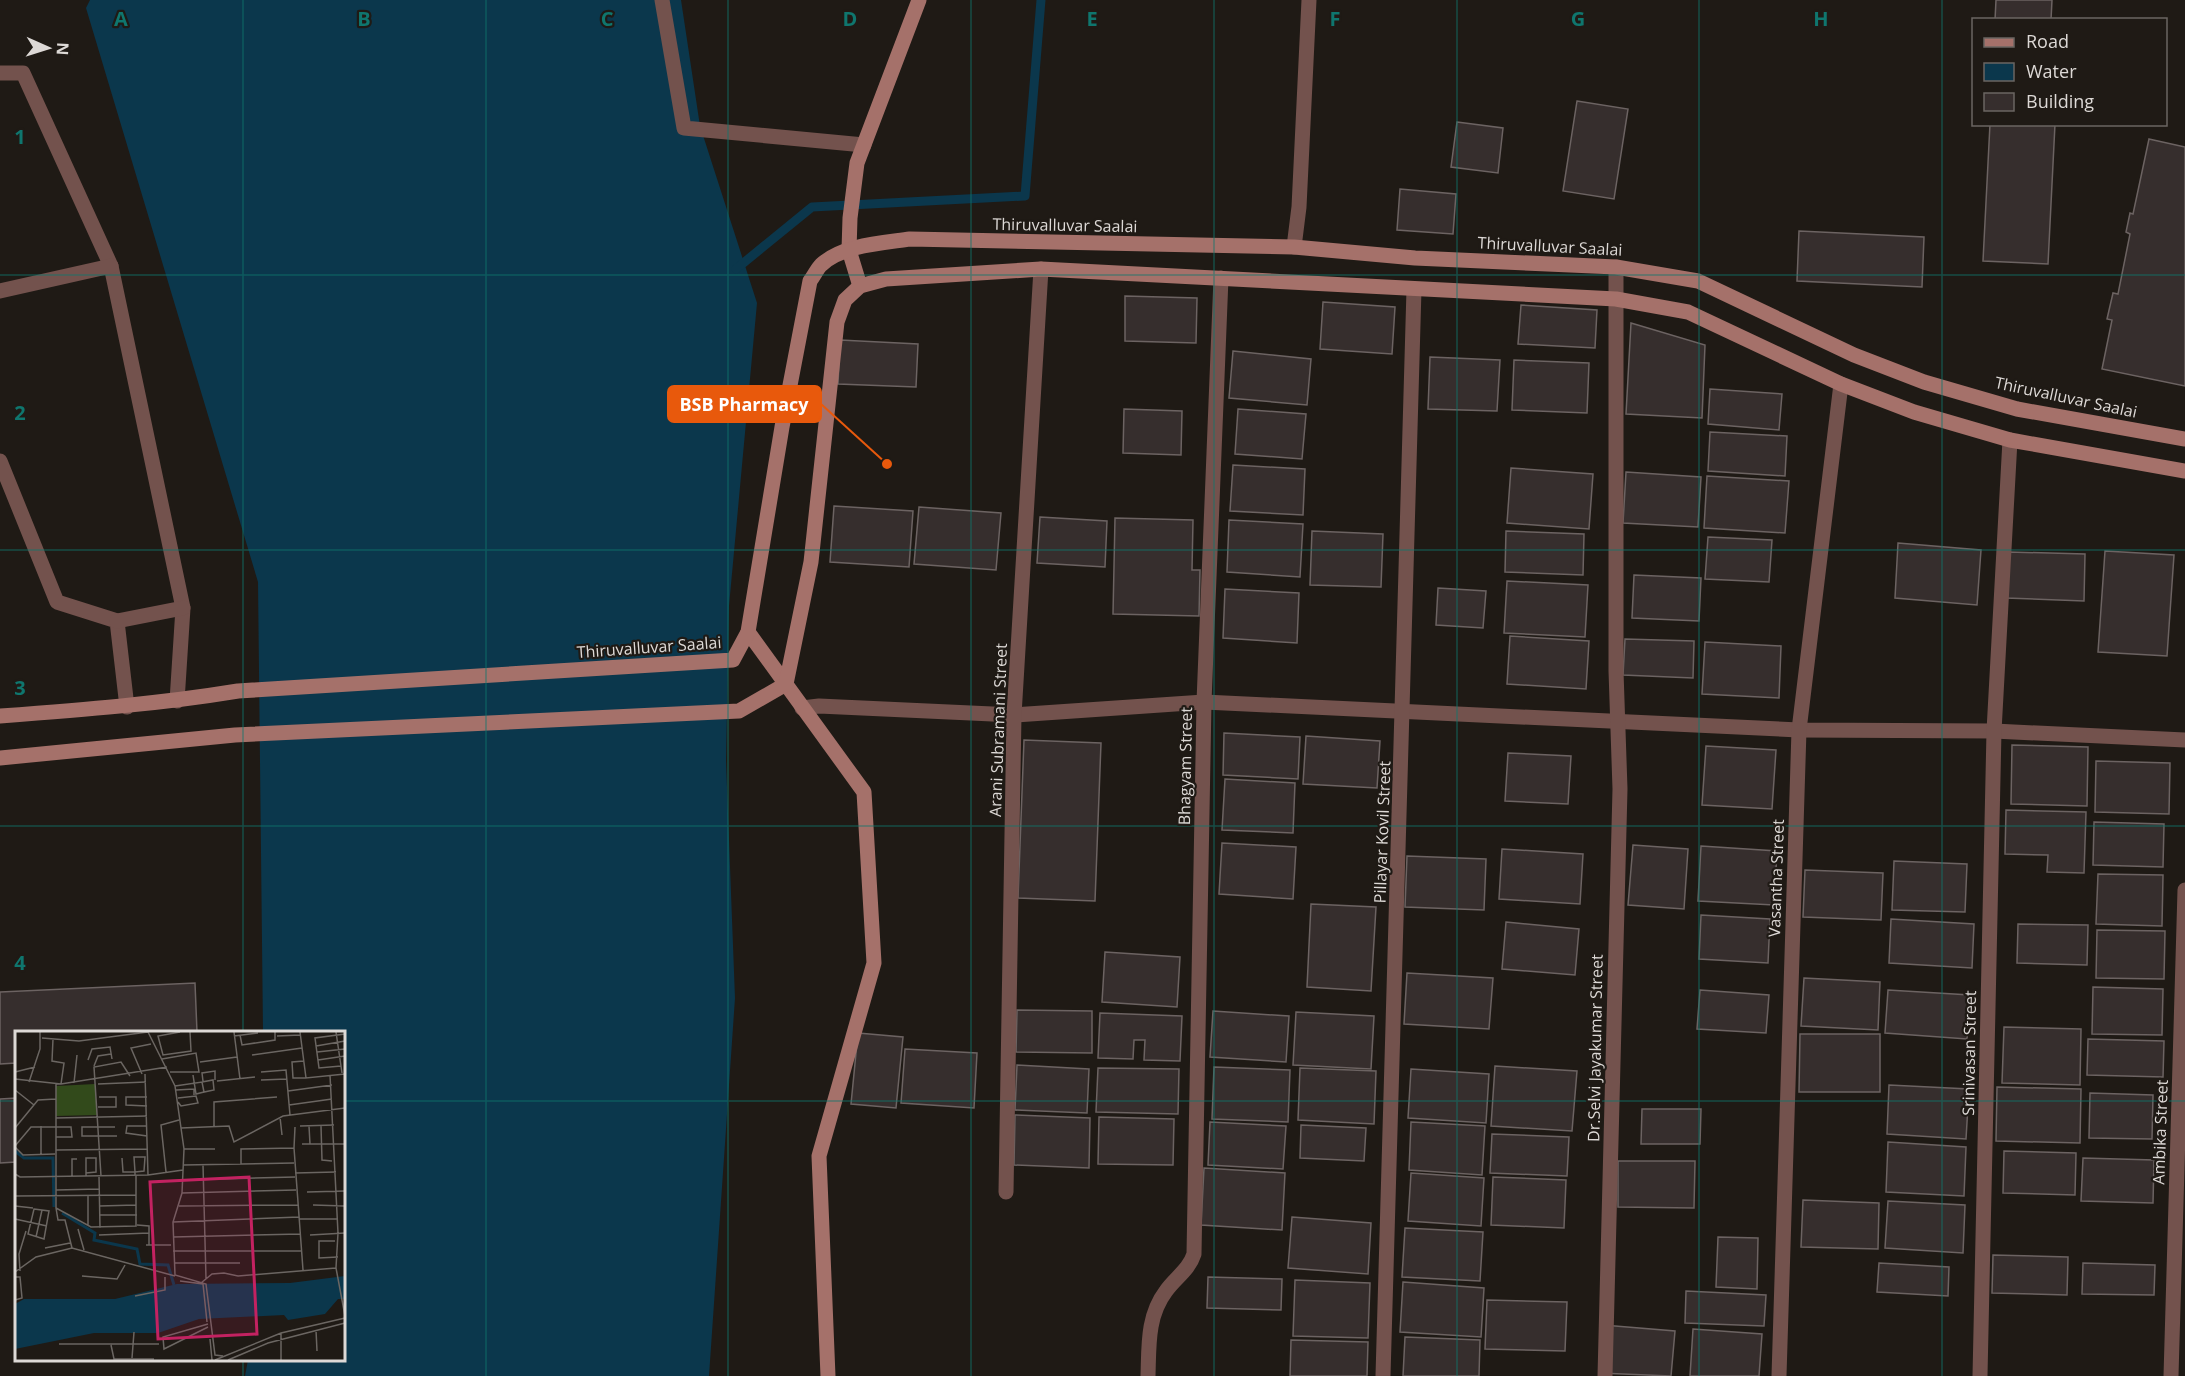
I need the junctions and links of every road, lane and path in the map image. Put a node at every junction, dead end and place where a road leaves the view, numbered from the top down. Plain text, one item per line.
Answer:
1 (662, 0) edge
2 (919, 0) edge
3 (1309, 0) edge
4 (0, 73) edge
5 (864, 146) junction
6 (1294, 247) junction
7 (849, 250) junction
8 (111, 266) junction
9 (1616, 267) junction
10 (1041, 269) junction
11 (1221, 278) junction
12 (860, 286) junction
13 (1414, 289) junction
14 (0, 291) edge
15 (1616, 299) junction
16 (1841, 384) junction
17 (2185, 439) edge
18 (2010, 440) junction
19 (0, 461) edge
20 (2185, 471) edge
21 (183, 608) junction
22 (117, 621) junction
23 (747, 632) junction
24 (786, 684) junction
25 (177, 701) junction
26 (1204, 702) junction
27 (127, 706) junction
28 (802, 708) junction
29 (1403, 710) junction
30 (1014, 715) junction
31 (0, 716) edge
32 (1618, 720) junction
33 (1799, 730) junction
34 (1994, 731) junction
35 (2185, 740) edge
36 (0, 758) edge
37 (2185, 890) edge
38 (1006, 1192) dead end
39 (828, 1376) edge
40 (1148, 1376) edge
41 (1383, 1376) edge
42 (1605, 1376) edge
43 (1779, 1376) edge
44 (1980, 1376) edge
45 (2171, 1376) edge

1 - 5 street
2 - 5 main road
3 - 6 street
4 - 8 street
5 - 7 main road
6 - 7 main road, Thiruvalluvar Saalai
6 - 9 main road, Thiruvalluvar Saalai
7 - 12 main road
7 - 23 main road, Thiruvalluvar Saalai
8 - 14 street
8 - 21 street
9 - 15 street, Dr.Selvi Jayakumar Street
9 - 17 main road, Thiruvalluvar Saalai
10 - 11 main road
10 - 12 main road
10 - 30 street, Arani Subramani Street
11 - 13 main road
11 - 26 street, Bhagyam Street
12 - 24 main road
13 - 15 main road
13 - 29 street, Pillayar Kovil Street
15 - 16 main road
15 - 32 street, Dr.Selvi Jayakumar Street
16 - 18 main road
16 - 33 street, Vasantha Street
18 - 20 main road
18 - 34 street, Srinivasan Street
19 - 22 street
21 - 22 street
21 - 25 street
22 - 27 street
23 - 24 main road
23 - 25 main road, Thiruvalluvar Saalai
24 - 28 main road
24 - 36 main road
25 - 27 main road, Thiruvalluvar Saalai
26 - 29 street
26 - 30 street
26 - 40 street, Bhagyam Street
27 - 31 main road, Thiruvalluvar Saalai
28 - 30 street
28 - 39 main road
29 - 32 street
29 - 41 street, Pillayar Kovil Street
30 - 38 street, Arani Subramani Street
32 - 33 street
32 - 42 street, Dr.Selvi Jayakumar Street
33 - 34 street
33 - 43 street, Vasantha Street
34 - 35 street
34 - 44 street, Srinivasan Street
37 - 45 street, Ambika Street

